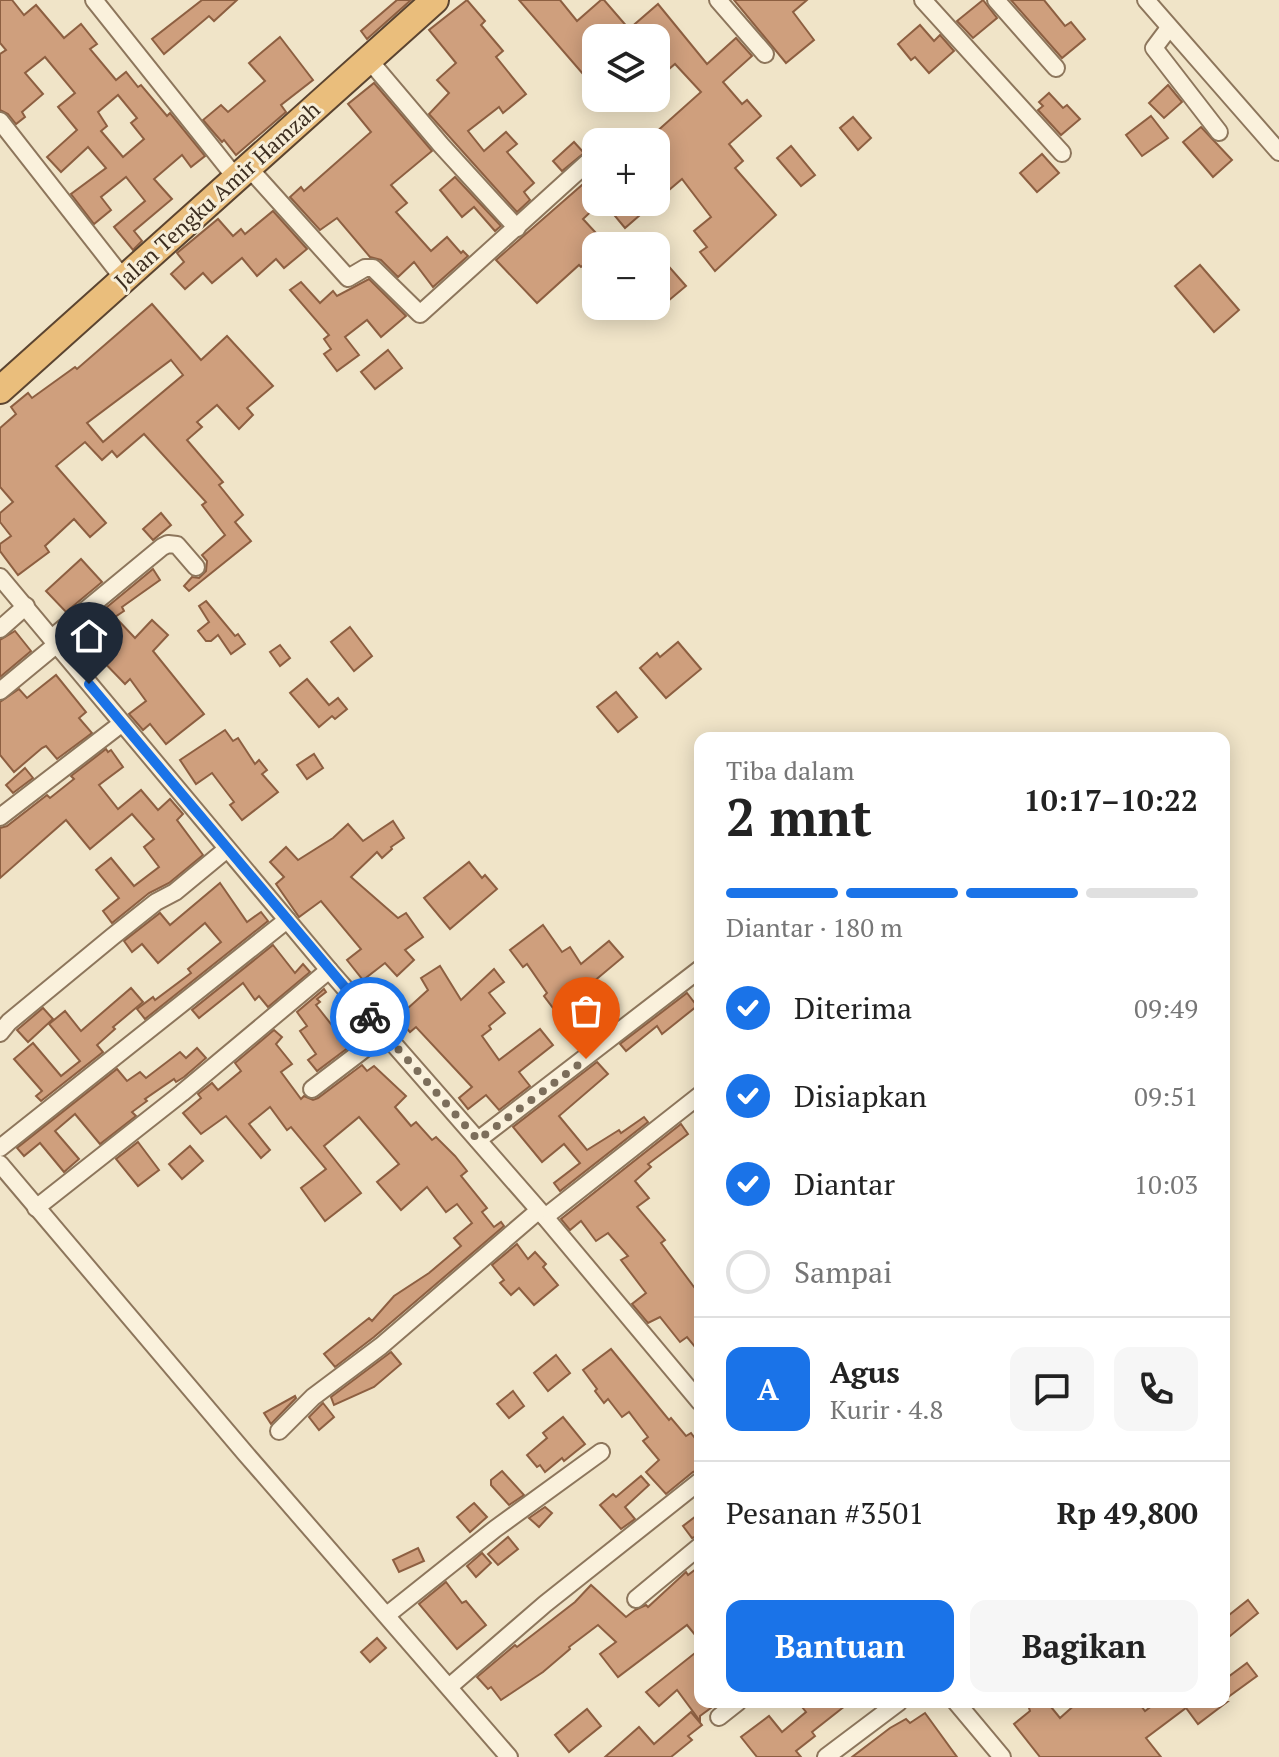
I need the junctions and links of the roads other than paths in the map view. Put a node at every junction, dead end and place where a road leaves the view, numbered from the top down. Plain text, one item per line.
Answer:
1 (94, 0) edge
2 (435, 0) edge
3 (718, 0) edge
4 (923, 0) edge
5 (996, 0) edge
6 (1146, 0) edge
7 (1169, 28) junction
8 (765, 54) dead end
9 (369, 60) junction
10 (1056, 68) dead end
11 (0, 121) edge
12 (1219, 132) dead end
13 (1279, 152) edge
14 (1062, 153) dead end
15 (582, 168) edge
16 (242, 173) junction
17 (517, 228) junction
18 (123, 278) junction
19 (0, 390) edge
20 (196, 567) dead end
21 (0, 577) edge
22 (26, 606) junction
23 (0, 629) edge
24 (55, 641) junction
25 (0, 691) edge
26 (121, 724) junction
27 (0, 817) edge
28 (227, 849) junction
29 (287, 920) junction
30 (329, 970) junction
31 (694, 974) edge
32 (0, 1033) edge
33 (384, 1034) junction
34 (312, 1089) dead end
35 (694, 1099) edge
36 (478, 1140) junction
37 (0, 1148) edge
38 (0, 1164) edge
39 (36, 1208) junction
40 (541, 1214) junction
41 (694, 1395) edge
42 (279, 1431) dead end
43 (601, 1452) dead end
44 (694, 1486) edge
45 (694, 1551) edge
46 (636, 1599) dead end
47 (387, 1615) junction
48 (449, 1687) junction
49 (730, 1708) edge
50 (891, 1708) edge
51 (961, 1708) edge
52 (719, 1717) dead end
53 (509, 1757) edge
54 (826, 1757) edge
55 (1002, 1757) edge

1 - 16 street
2 - 9 highway, Jalan Tengku Amir Hamzah
3 - 8 street
4 - 14 street
5 - 10 street
6 - 7 street
7 - 12 street
7 - 13 street
9 - 16 highway, Jalan Tengku Amir Hamzah
9 - 17 street
11 - 18 street
15 - 17 street
16 - 17 street
16 - 18 highway, Jalan Tengku Amir Hamzah
18 - 19 highway, Jalan Tengku Amir Hamzah
20 - 24 street
21 - 22 street
22 - 23 street
22 - 24 street
24 - 25 street
24 - 26 street
26 - 27 street
26 - 28 street
28 - 29 street
28 - 32 street
29 - 30 street
29 - 37 street
30 - 33 street
30 - 39 street
31 - 36 street
33 - 34 street
33 - 36 street
35 - 40 street
36 - 40 street
38 - 39 street
39 - 47 street
40 - 41 street
40 - 42 street
43 - 47 street
44 - 48 street
45 - 46 street
47 - 48 street
48 - 53 street
49 - 52 street
50 - 54 street
51 - 55 street

